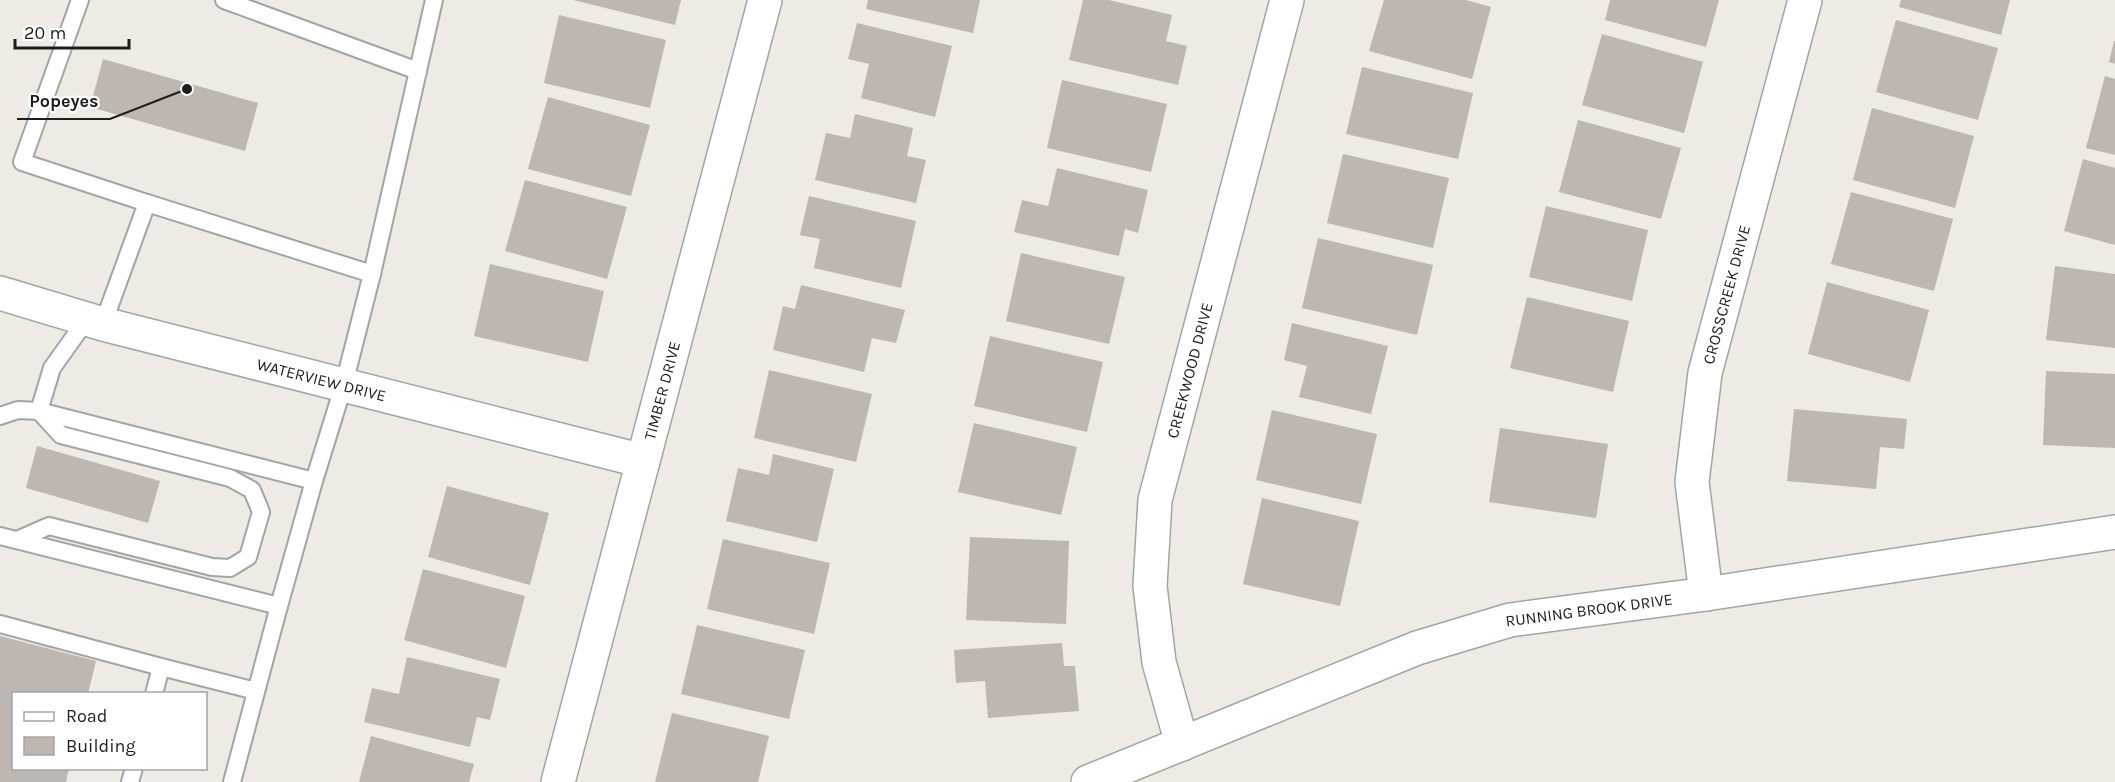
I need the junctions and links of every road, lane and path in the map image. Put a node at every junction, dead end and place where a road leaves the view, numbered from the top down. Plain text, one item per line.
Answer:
1 (80, 0) edge
2 (224, 0) edge
3 (434, 0) edge
4 (765, 0) edge
5 (1287, 0) edge
6 (1805, 0) edge
7 (418, 71) junction
8 (147, 203) junction
9 (372, 274) junction
10 (0, 293) edge
11 (95, 321) junction
12 (344, 384) junction
13 (39, 411) junction
14 (0, 416) edge
15 (643, 461) junction
16 (314, 481) junction
17 (2115, 532) edge
18 (0, 536) edge
19 (17, 540) junction
20 (1706, 594) junction
21 (279, 606) junction
22 (0, 624) edge
23 (160, 667) junction
24 (154, 692) edge
25 (256, 692) junction
26 (1182, 744) junction
27 (232, 782) edge
28 (558, 782) edge
29 (1088, 782) edge

1 - 8 lane
2 - 7 lane
3 - 7 lane
4 - 15 street, TIMBER DRIVE
5 - 26 street, CREEKWOOD DRIVE
6 - 20 street, CROSSCREEK DRIVE
7 - 9 lane
8 - 9 lane
8 - 11 lane
9 - 12 lane
10 - 11 street, WATERVIEW DRIVE
11 - 12 street, WATERVIEW DRIVE
11 - 13 lane
12 - 15 street, WATERVIEW DRIVE
12 - 16 lane
13 - 14 lane
13 - 16 lane
13 - 19 lane
15 - 28 street, TIMBER DRIVE
16 - 21 lane
17 - 20 street, RUNNING BROOK DRIVE
18 - 19 lane
19 - 21 lane
20 - 26 street, RUNNING BROOK DRIVE
21 - 25 lane
22 - 23 lane
23 - 24 lane
23 - 25 lane
25 - 27 lane
26 - 29 street, RUNNING BROOK DRIVE

